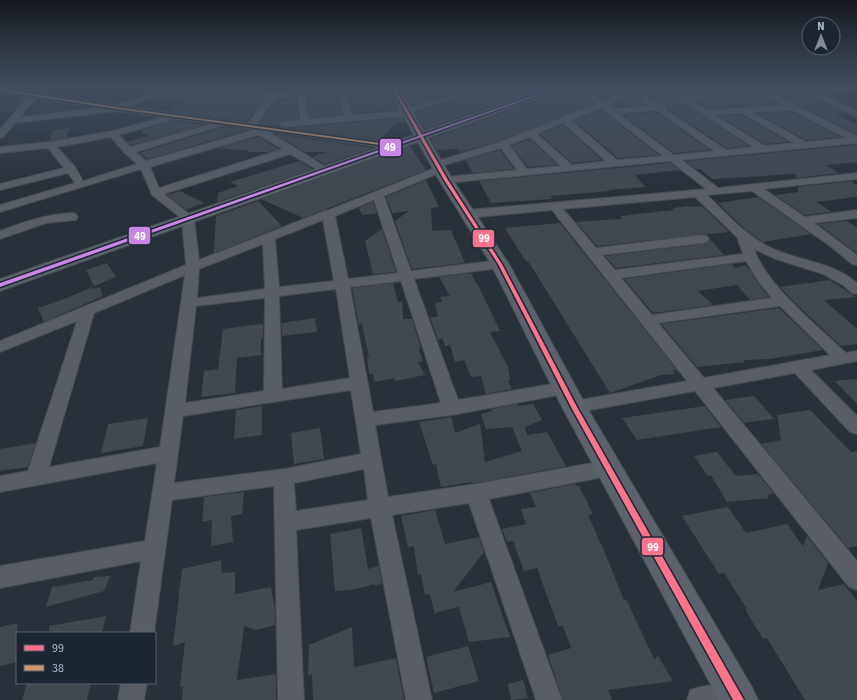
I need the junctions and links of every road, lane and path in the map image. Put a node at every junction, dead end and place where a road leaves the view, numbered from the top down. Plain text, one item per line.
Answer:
1 (11, 121) edge
2 (163, 121) edge
3 (222, 121) edge
4 (262, 121) edge
5 (319, 121) edge
6 (412, 121) edge
7 (464, 121) edge
8 (560, 121) edge
9 (566, 121) edge
10 (622, 121) edge
11 (676, 121) edge
12 (719, 121) edge
13 (761, 121) edge
14 (820, 121) edge
15 (226, 122) junction
16 (305, 122) joint
17 (260, 128) junction
18 (531, 133) junction
19 (113, 134) junction
20 (0, 136) edge
21 (421, 136) junction
22 (857, 140) edge
23 (503, 144) junction
24 (804, 145) junction
25 (394, 146) junction
26 (52, 147) junction
27 (763, 149) junction
28 (0, 150) edge
29 (128, 150) junction
30 (291, 150) junction
31 (724, 153) junction
32 (672, 158) junction
33 (8, 160) dead end
34 (615, 164) junction
35 (144, 165) junction
36 (570, 168) junction
37 (70, 169) junction
38 (324, 169) junction
39 (441, 171) junction
40 (524, 172) junction
41 (855, 178) edge
42 (81, 185) junction
43 (0, 187) edge
44 (754, 187) junction
45 (716, 191) junction
46 (156, 193) junction
47 (698, 193) junction
48 (378, 195) junction
49 (555, 206) junction
50 (0, 209) edge
51 (328, 213) junction
52 (467, 214) junction
53 (857, 214) edge
54 (72, 217) dead end
55 (188, 218) junction
56 (804, 221) junction
57 (0, 235) edge
58 (743, 236) junction
59 (269, 237) junction
60 (703, 239) dead end
61 (591, 252) junction
62 (750, 257) junction
63 (856, 260) edge
64 (500, 264) junction
65 (193, 267) junction
66 (610, 275) junction
67 (406, 276) junction
68 (839, 277) junction
69 (342, 284) junction
70 (0, 285) edge
71 (857, 289) edge
72 (272, 293) junction
73 (783, 301) junction
74 (188, 303) junction
75 (88, 310) junction
76 (646, 320) junction
77 (1, 348) edge
78 (849, 357) edge
79 (798, 366) junction
80 (359, 383) junction
81 (698, 384) junction
82 (273, 397) junction
83 (569, 398) junction
84 (452, 408) junction
85 (175, 411) junction
86 (364, 420) junction
87 (857, 427) edge
88 (168, 453) junction
89 (372, 460) junction
90 (609, 468) junction
91 (284, 476) junction
92 (36, 477) junction
93 (0, 484) edge
94 (476, 493) junction
95 (162, 494) junction
96 (380, 508) junction
97 (285, 522) junction
98 (154, 549) junction
99 (0, 577) edge
100 (857, 579) edge
101 (142, 632) edge
102 (134, 684) edge
103 (737, 697) edge
104 (132, 700) edge
105 (291, 700) edge
106 (419, 700) edge
107 (549, 700) edge
108 (700, 700) edge

1 - 20 street
2 - 19 street
3 - 15 street
4 - 17 street
5 - 16 street
6 - 21 street
7 - 21 street
8 - 18 street
9 - 34 street
10 - 32 street
11 - 31 street
12 - 27 street
13 - 24 street
14 - 22 street
15 - 17 street
15 - 29 street
16 - 17 street
17 - 25 street
17 - 30 street
17 - 35 street
18 - 23 street
18 - 36 street
19 - 26 street
19 - 29 street
21 - 25 street
21 - 39 street
22 - 24 street
23 - 39 street
23 - 40 street
24 - 27 street
25 - 38 street
26 - 28 street
26 - 33 street
26 - 37 street
27 - 31 street
29 - 35 street
30 - 38 street
30 - 46 street
31 - 32 street
32 - 34 street
32 - 45 street
34 - 36 street
35 - 42 street
35 - 46 street
36 - 40 street
37 - 42 street
37 - 43 street
38 - 55 street
39 - 40 street
39 - 48 street
39 - 52 street
41 - 44 street
42 - 50 street
44 - 45 street
44 - 56 street
45 - 47 street
46 - 55 street
47 - 49 street
47 - 58 street
48 - 51 street
48 - 67 street
49 - 52 street
49 - 61 street
51 - 59 street
51 - 69 street
52 - 64 street
53 - 56 street
54 - 57 street
55 - 65 street
55 - 70 street
56 - 63 street
58 - 62 street
58 - 68 street
59 - 65 street
59 - 72 street
60 - 61 street
61 - 66 street
62 - 66 street
62 - 73 street
63 - 68 street
64 - 67 street
64 - 83 street
65 - 74 street
65 - 75 street
66 - 76 street
67 - 69 street
67 - 84 street
68 - 71 street
69 - 72 street
69 - 80 street
72 - 74 street
72 - 82 street
73 - 76 street
73 - 78 street
74 - 85 street
75 - 77 street
75 - 92 street
76 - 81 street
78 - 79 street
79 - 81 street
79 - 87 street
80 - 82 street
80 - 86 street
81 - 83 street
81 - 100 street
82 - 85 street
83 - 84 street
83 - 90 street
84 - 86 street
85 - 88 street
86 - 89 street
88 - 92 street
88 - 95 street
89 - 91 street
89 - 96 street
90 - 94 street
90 - 103 street
91 - 95 street
91 - 97 street
92 - 93 street
94 - 96 street
94 - 107 street
95 - 98 street
96 - 97 street
96 - 106 street
97 - 105 street
98 - 99 street
98 - 101 street
102 - 104 street
103 - 108 street

